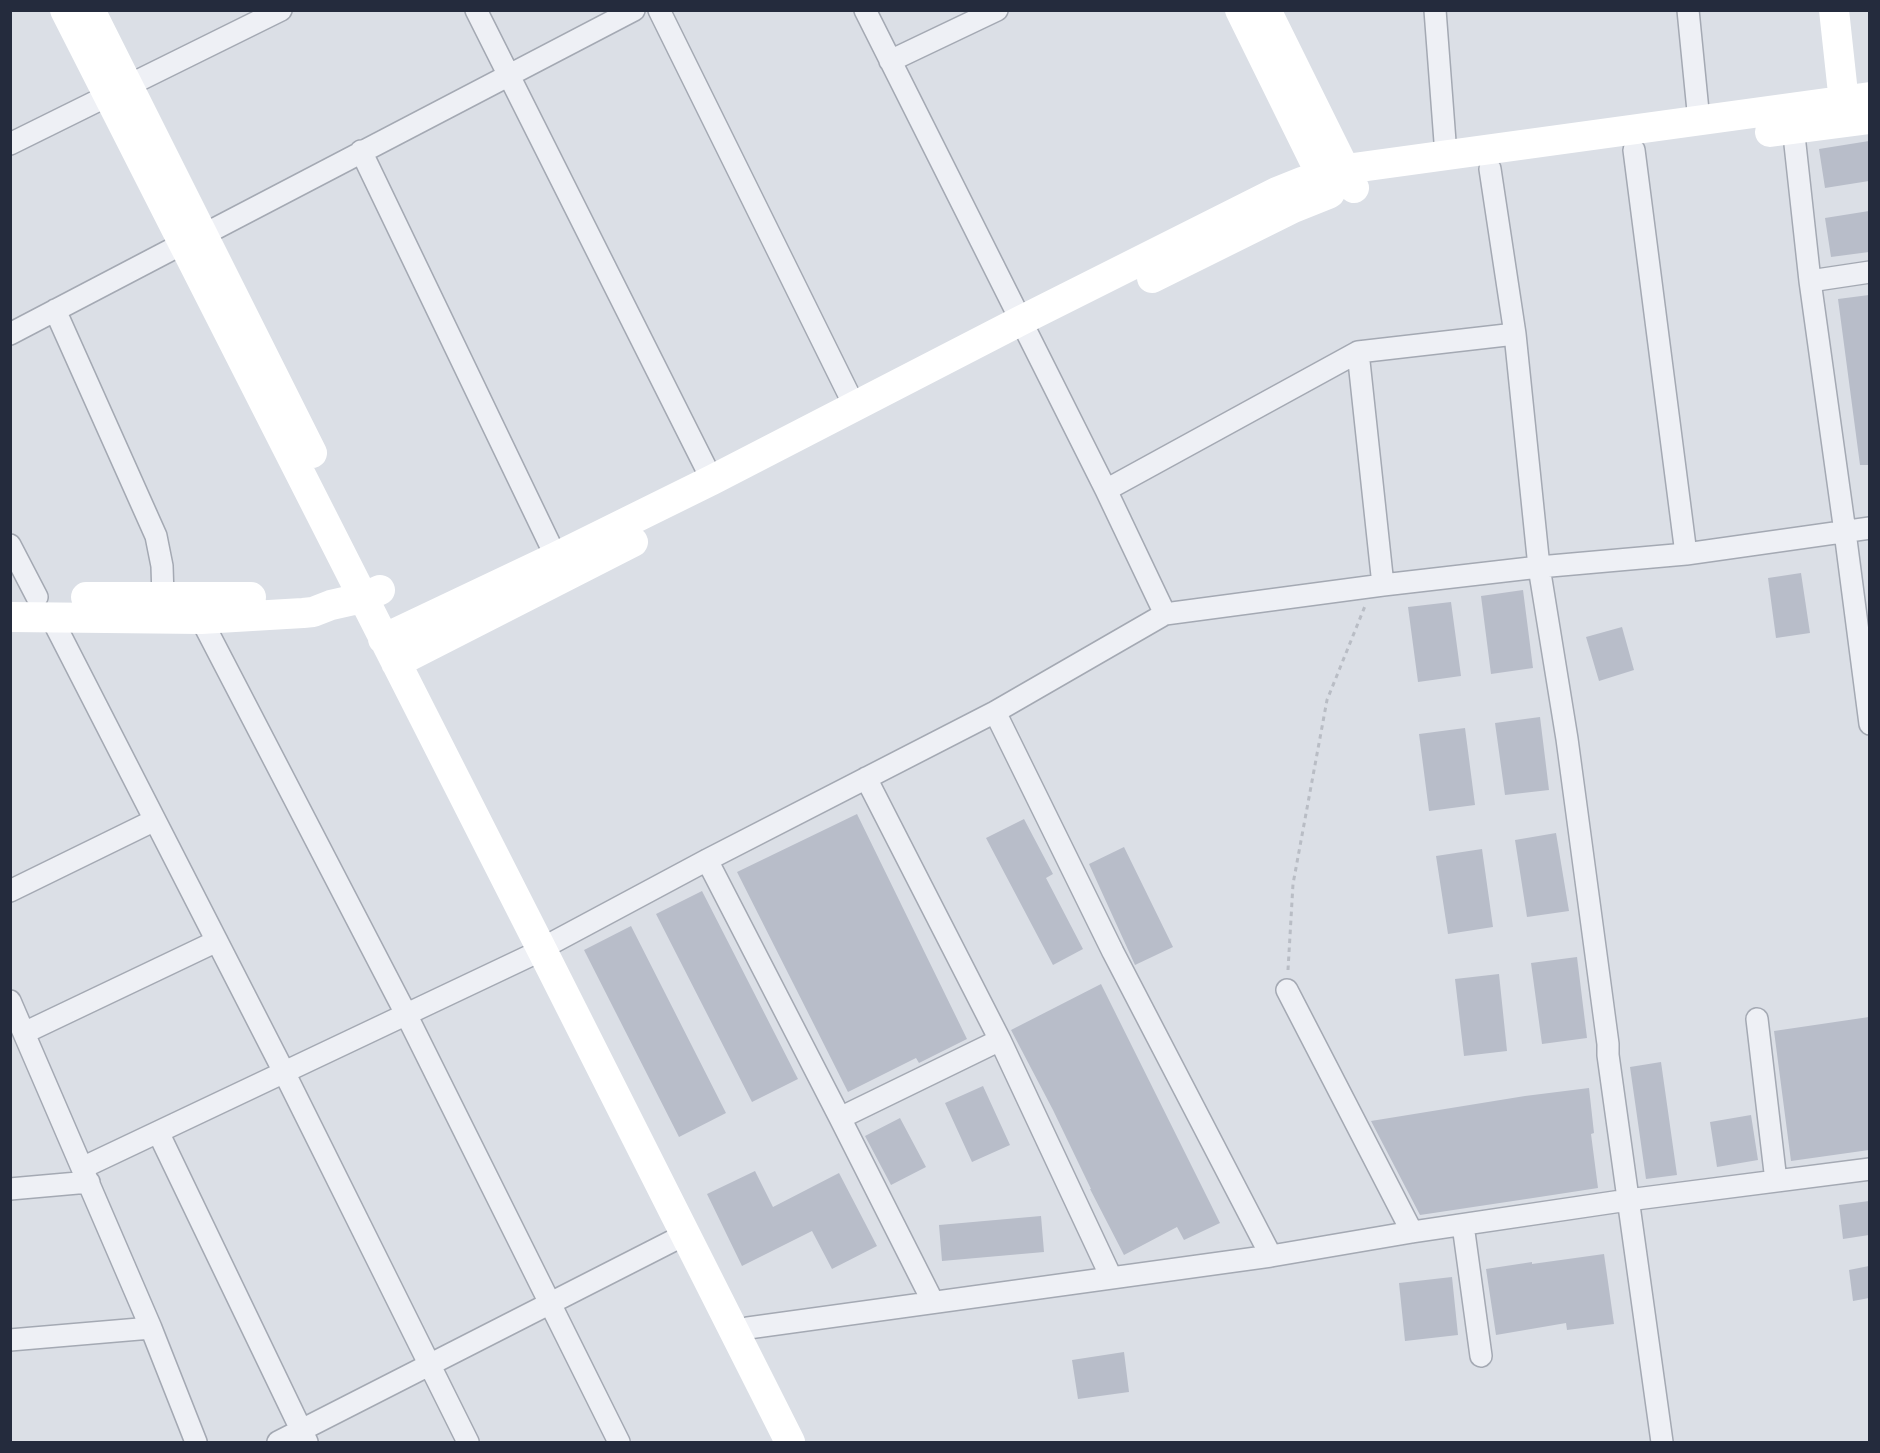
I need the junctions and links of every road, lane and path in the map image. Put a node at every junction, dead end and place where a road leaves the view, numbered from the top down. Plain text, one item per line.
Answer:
1 (64, 10) edge
2 (90, 10) edge
3 (281, 10) edge
4 (476, 10) edge
5 (634, 10) edge
6 (659, 10) edge
7 (865, 10) edge
8 (997, 10) edge
9 (1240, 10) edge
10 (1266, 10) edge
11 (1688, 10) edge
12 (1834, 10) edge
13 (1436, 11) edge
14 (890, 61) junction
15 (509, 75) junction
16 (118, 90) junction
17 (1857, 110) edge
18 (1792, 119) junction
19 (1699, 121) junction
20 (10, 144) edge
21 (1634, 150) junction
22 (361, 152) junction
23 (1446, 155) junction
24 (1490, 169) junction
25 (1338, 181) junction
26 (193, 240) junction
27 (1869, 272) edge
28 (1810, 281) junction
29 (55, 310) junction
30 (1025, 330) junction
31 (10, 334) edge
32 (1515, 334) junction
33 (1358, 352) junction
34 (855, 407) junction
35 (712, 480) junction
36 (1106, 490) junction
37 (1869, 528) edge
38 (1845, 532) junction
39 (10, 545) edge
40 (1686, 554) junction
41 (556, 557) junction
42 (1539, 567) junction
43 (1378, 585) junction
44 (371, 594) junction
45 (163, 597) junction
46 (33, 604) edge
47 (331, 605) junction
48 (1165, 614) junction
49 (10, 617) edge
50 (201, 619) junction
51 (398, 647) junction
52 (995, 712) junction
53 (1869, 724) edge
54 (866, 778) junction
55 (155, 820) junction
56 (707, 860) junction
57 (10, 891) edge
58 (217, 941) junction
59 (547, 947) junction
60 (1287, 990) joint
61 (10, 1001) edge
62 (406, 1014) junction
63 (1757, 1019) dead end
64 (1000, 1040) junction
65 (22, 1043) edge
66 (284, 1072) junction
67 (840, 1118) junction
68 (158, 1132) junction
69 (1869, 1169) edge
70 (86, 1175) junction
71 (1776, 1181) junction
72 (10, 1189) edge
73 (1628, 1200) junction
74 (1462, 1225) junction
75 (1412, 1232) junction
76 (684, 1235) junction
77 (1271, 1256) junction
78 (1111, 1277) junction
79 (933, 1302) junction
80 (549, 1303) junction
81 (152, 1328) junction
82 (741, 1331) junction
83 (10, 1340) edge
84 (1481, 1356) dead end
85 (429, 1365) junction
86 (304, 1437) edge
87 (196, 1443) edge
88 (278, 1443) edge
89 (468, 1443) edge
90 (619, 1443) edge
91 (790, 1443) edge
92 (805, 1443) edge
93 (1662, 1443) edge

1 - 16 street
2 - 16 street
3 - 16 street
4 - 15 street
5 - 15 street
6 - 34 street
7 - 14 street
8 - 14 street
9 - 25 street
10 - 25 street
11 - 19 street
12 - 17 street
13 - 23 street
14 - 30 street
15 - 22 street
15 - 35 street
16 - 20 street
16 - 26 street
17 - 18 street
18 - 19 street
18 - 21 street
18 - 28 street
19 - 23 street
21 - 24 street
21 - 40 street
22 - 26 street
22 - 41 street
23 - 25 street
24 - 25 street
24 - 32 street
25 - 30 street
26 - 29 street
26 - 44 street
27 - 28 street
28 - 38 street
29 - 31 street
29 - 45 street
30 - 34 street
30 - 36 street
30 - 51 street
32 - 33 street
32 - 42 street
33 - 36 street
33 - 43 street
34 - 35 street
35 - 41 street
36 - 48 street
37 - 38 street
38 - 40 street
38 - 53 street
39 - 46 street
40 - 42 street
41 - 51 street
42 - 43 street
42 - 73 street
43 - 48 street
43 - 60 path
44 - 47 street
44 - 51 street
45 - 46 street
45 - 47 street
46 - 49 street
46 - 50 street
46 - 55 street
47 - 50 street
48 - 52 street
50 - 62 street
51 - 59 street
52 - 54 street
52 - 77 street
54 - 56 street
54 - 64 street
55 - 57 street
55 - 58 street
56 - 59 street
56 - 67 street
58 - 65 street
58 - 66 street
59 - 62 street
59 - 76 street
59 - 82 street
60 - 75 street
61 - 65 street
62 - 66 street
62 - 80 street
63 - 71 street
64 - 67 street
64 - 78 street
65 - 70 street
66 - 68 street
66 - 85 street
67 - 79 street
68 - 70 street
68 - 86 street
69 - 71 street
70 - 72 street
70 - 81 street
71 - 73 street
73 - 74 street
73 - 93 street
74 - 75 street
74 - 84 street
75 - 77 street
76 - 80 street
76 - 82 street
77 - 78 street
78 - 79 street
79 - 82 street
80 - 85 street
80 - 90 street
81 - 83 street
81 - 87 street
82 - 91 street
82 - 92 street
85 - 86 street
85 - 89 street
86 - 88 street

